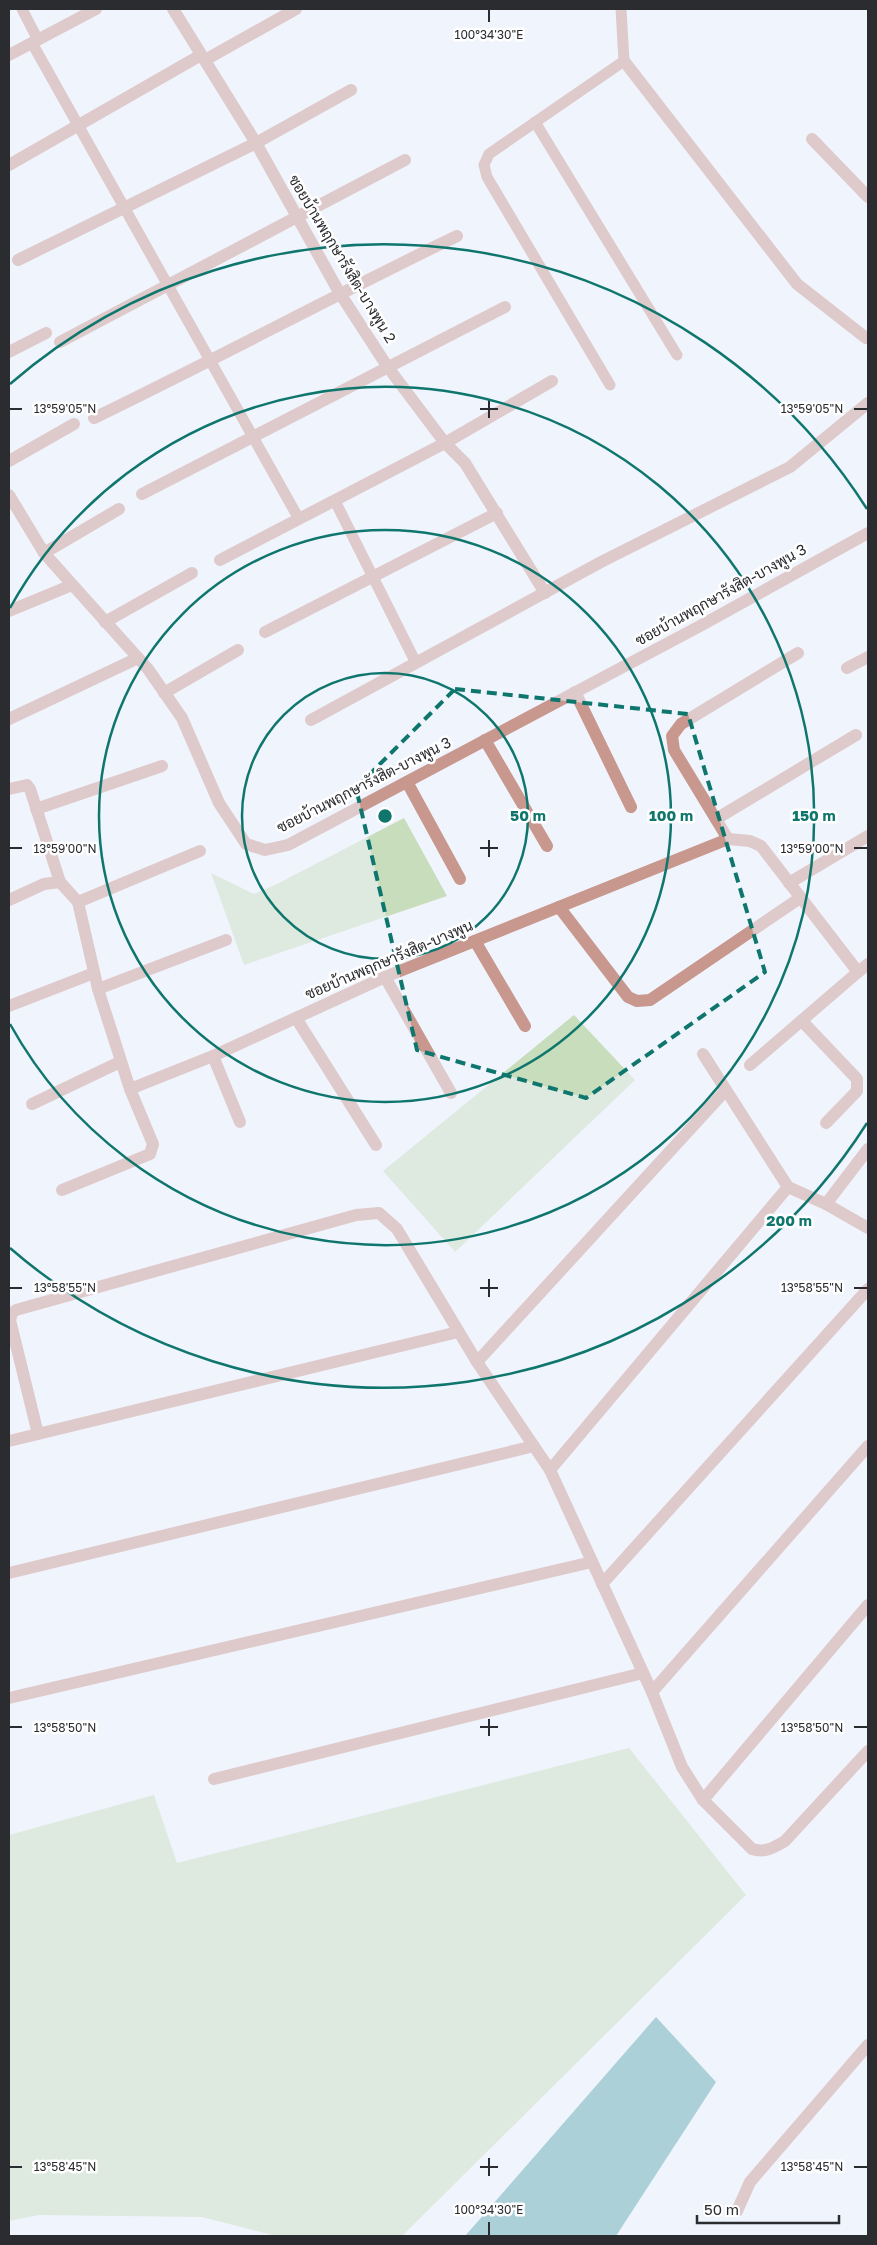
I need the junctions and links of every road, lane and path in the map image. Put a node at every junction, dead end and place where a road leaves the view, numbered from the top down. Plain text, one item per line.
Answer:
1 (22, 9) edge
2 (96, 9) edge
3 (173, 9) edge
4 (296, 9) edge
5 (621, 9) edge
6 (35, 41) junction
7 (9, 55) edge
8 (203, 57) junction
9 (624, 61) junction
10 (351, 90) dead end
11 (536, 122) junction
12 (78, 125) junction
13 (812, 139) dead end
14 (256, 143) junction
15 (405, 160) dead end
16 (9, 165) edge
17 (868, 197) edge
18 (125, 208) junction
19 (297, 218) junction
20 (457, 236) dead end
21 (18, 260) dead end
22 (168, 285) junction
23 (339, 292) junction
24 (505, 307) dead end
25 (46, 333) dead end
26 (867, 334) edge
27 (60, 342) dead end
28 (9, 352) edge
29 (677, 356) dead end
30 (211, 362) junction
31 (387, 366) junction
32 (552, 381) dead end
33 (610, 385) dead end
34 (868, 403) edge
35 (94, 418) dead end
36 (74, 424) dead end
37 (254, 438) junction
38 (445, 443) junction
39 (9, 462) edge
40 (142, 494) dead end
41 (335, 501) junction
42 (10, 502) edge
43 (119, 509) dead end
44 (497, 513) junction
45 (299, 519) junction
46 (868, 533) edge
47 (44, 553) junction
48 (220, 560) dead end
49 (192, 573) dead end
50 (373, 577) junction
51 (72, 584) junction
52 (545, 593) junction
53 (9, 611) edge
54 (105, 622) junction
55 (265, 632) dead end
56 (238, 650) dead end
57 (798, 653) dead end
58 (868, 657) edge
59 (138, 658) junction
60 (416, 663) junction
61 (847, 668) dead end
62 (575, 692) junction
63 (164, 693) junction
64 (10, 717) edge
65 (311, 720) dead end
66 (856, 735) dead end
67 (485, 740) junction
68 (162, 766) dead end
69 (407, 782) junction
70 (9, 789) edge
71 (631, 807) dead end
72 (36, 809) junction
73 (716, 819) junction
74 (868, 836) edge
75 (728, 839) junction
76 (547, 846) dead end
77 (200, 851) dead end
78 (460, 880) dead end
79 (60, 882) junction
80 (789, 883) junction
81 (800, 898) junction
82 (9, 900) edge
83 (78, 902) junction
84 (559, 907) junction
85 (226, 940) dead end
86 (475, 941) junction
87 (863, 968) edge
88 (94, 972) junction
89 (385, 977) junction
90 (98, 989) junction
91 (9, 1006) edge
92 (296, 1018) junction
93 (802, 1021) junction
94 (525, 1026) dead end
95 (703, 1054) dead end
96 (214, 1056) junction
97 (120, 1062) junction
98 (750, 1065) dead end
99 (130, 1089) junction
100 (726, 1090) junction
101 (451, 1093) dead end
102 (32, 1104) dead end
103 (240, 1122) dead end
104 (826, 1124) dead end
105 (376, 1145) dead end
106 (868, 1149) edge
107 (788, 1187) junction
108 (62, 1190) dead end
109 (826, 1204) junction
110 (868, 1228) edge
111 (868, 1289) edge
112 (458, 1332) junction
113 (477, 1362) junction
114 (38, 1434) junction
115 (9, 1441) edge
116 (534, 1446) junction
117 (868, 1446) edge
118 (550, 1470) junction
119 (592, 1562) junction
120 (9, 1573) edge
121 (602, 1584) junction
122 (868, 1604) edge
123 (643, 1674) junction
124 (652, 1692) junction
125 (9, 1698) edge
126 (868, 1751) edge
127 (214, 1780) dead end
128 (703, 1800) junction
129 (868, 2045) edge
130 (737, 2211) dead end

1 - 6 lane
2 - 6 street
3 - 8 street, ซอยบ้านพฤกษารังสิต-บางพูน 2
4 - 8 street
5 - 9 lane
6 - 7 street
6 - 12 lane
8 - 12 street
8 - 14 street, ซอยบ้านพฤกษารังสิต-บางพูน 2
9 - 11 lane
9 - 26 street
10 - 14 street
11 - 29 lane
11 - 33 lane
12 - 16 street
12 - 18 lane
13 - 17 street
14 - 18 street
14 - 19 street, ซอยบ้านพฤกษารังสิต-บางพูน 2
15 - 19 street
18 - 21 street
18 - 22 lane
19 - 22 street
19 - 23 street, ซอยบ้านพฤกษารังสิต-บางพูน 2
20 - 23 street
22 - 27 street
22 - 30 lane
23 - 30 street
23 - 31 street, ซอยบ้านพฤกษารังสิต-บางพูน 2
24 - 31 street
25 - 28 street
30 - 35 street
30 - 37 lane
31 - 37 street
31 - 38 street, ซอยบ้านพฤกษารังสิต-บางพูน 2
32 - 38 street
34 - 52 street
36 - 39 street
37 - 40 street
37 - 45 lane
38 - 41 street
38 - 44 street, ซอยบ้านพฤกษารังสิต-บางพูน 2
41 - 45 street
41 - 50 lane
42 - 47 street, ซอยบ้านพฤกษารังสิต-บางพูน 3
43 - 47 street
44 - 50 street
44 - 52 street, ซอยบ้านพฤกษารังสิต-บางพูน 2
45 - 48 street
46 - 62 street, ซอยบ้านพฤกษารังสิต-บางพูน 3
47 - 51 street, ซอยบ้านพฤกษารังสิต-บางพูน 3
49 - 54 street
50 - 55 street
50 - 60 lane
51 - 53 street
51 - 54 street, ซอยบ้านพฤกษารังสิต-บางพูน 3
52 - 60 street
54 - 59 street, ซอยบ้านพฤกษารังสิต-บางพูน 3
56 - 63 street
57 - 73 street
58 - 61 street
59 - 63 street, ซอยบ้านพฤกษารังสิต-บางพูน 3
59 - 64 street
60 - 65 street
62 - 67 street, ซอยบ้านพฤกษารังสิต-บางพูน 3
62 - 71 street
63 - 69 street, ซอยบ้านพฤกษารังสิต-บางพูน 3
66 - 73 street
67 - 69 street, ซอยบ้านพฤกษารังสิต-บางพูน 3
67 - 76 street
68 - 72 street
69 - 78 street
70 - 72 street
72 - 79 street
73 - 75 street
74 - 80 street
75 - 80 street, ซอยบ้านพฤกษารังสิต-บางพูน
75 - 84 street, ซอยบ้านพฤกษารังสิต-บางพูน
77 - 83 street
79 - 82 street
79 - 83 street
80 - 81 street, ซอยบ้านพฤกษารังสิต-บางพูน
81 - 84 street
81 - 87 street, ซอยบ้านพฤกษารังสิต-บางพูน
83 - 88 street
84 - 86 street, ซอยบ้านพฤกษารังสิต-บางพูน
85 - 90 street
86 - 89 street, ซอยบ้านพฤกษารังสิต-บางพูน
86 - 94 street
87 - 93 street
88 - 90 street
88 - 91 street
89 - 92 street, ซอยบ้านพฤกษารังสิต-บางพูน
89 - 101 street
90 - 97 street
92 - 96 street, ซอยบ้านพฤกษารังสิต-บางพูน
92 - 105 street
93 - 98 street
93 - 104 street
95 - 100 street
96 - 99 street, ซอยบ้านพฤกษารังสิต-บางพูน
96 - 103 street
97 - 99 street
97 - 102 street
99 - 108 street
100 - 107 street
100 - 113 street
106 - 109 street
107 - 109 street
107 - 118 street
109 - 110 street
111 - 121 street
112 - 113 street
112 - 114 street
112 - 114 street
113 - 116 street
114 - 115 street
116 - 118 street
116 - 120 street
117 - 124 street
118 - 119 street
119 - 121 street
119 - 125 street
121 - 123 street
122 - 128 street
123 - 124 street
123 - 127 street
124 - 128 street
126 - 128 street
129 - 130 street

